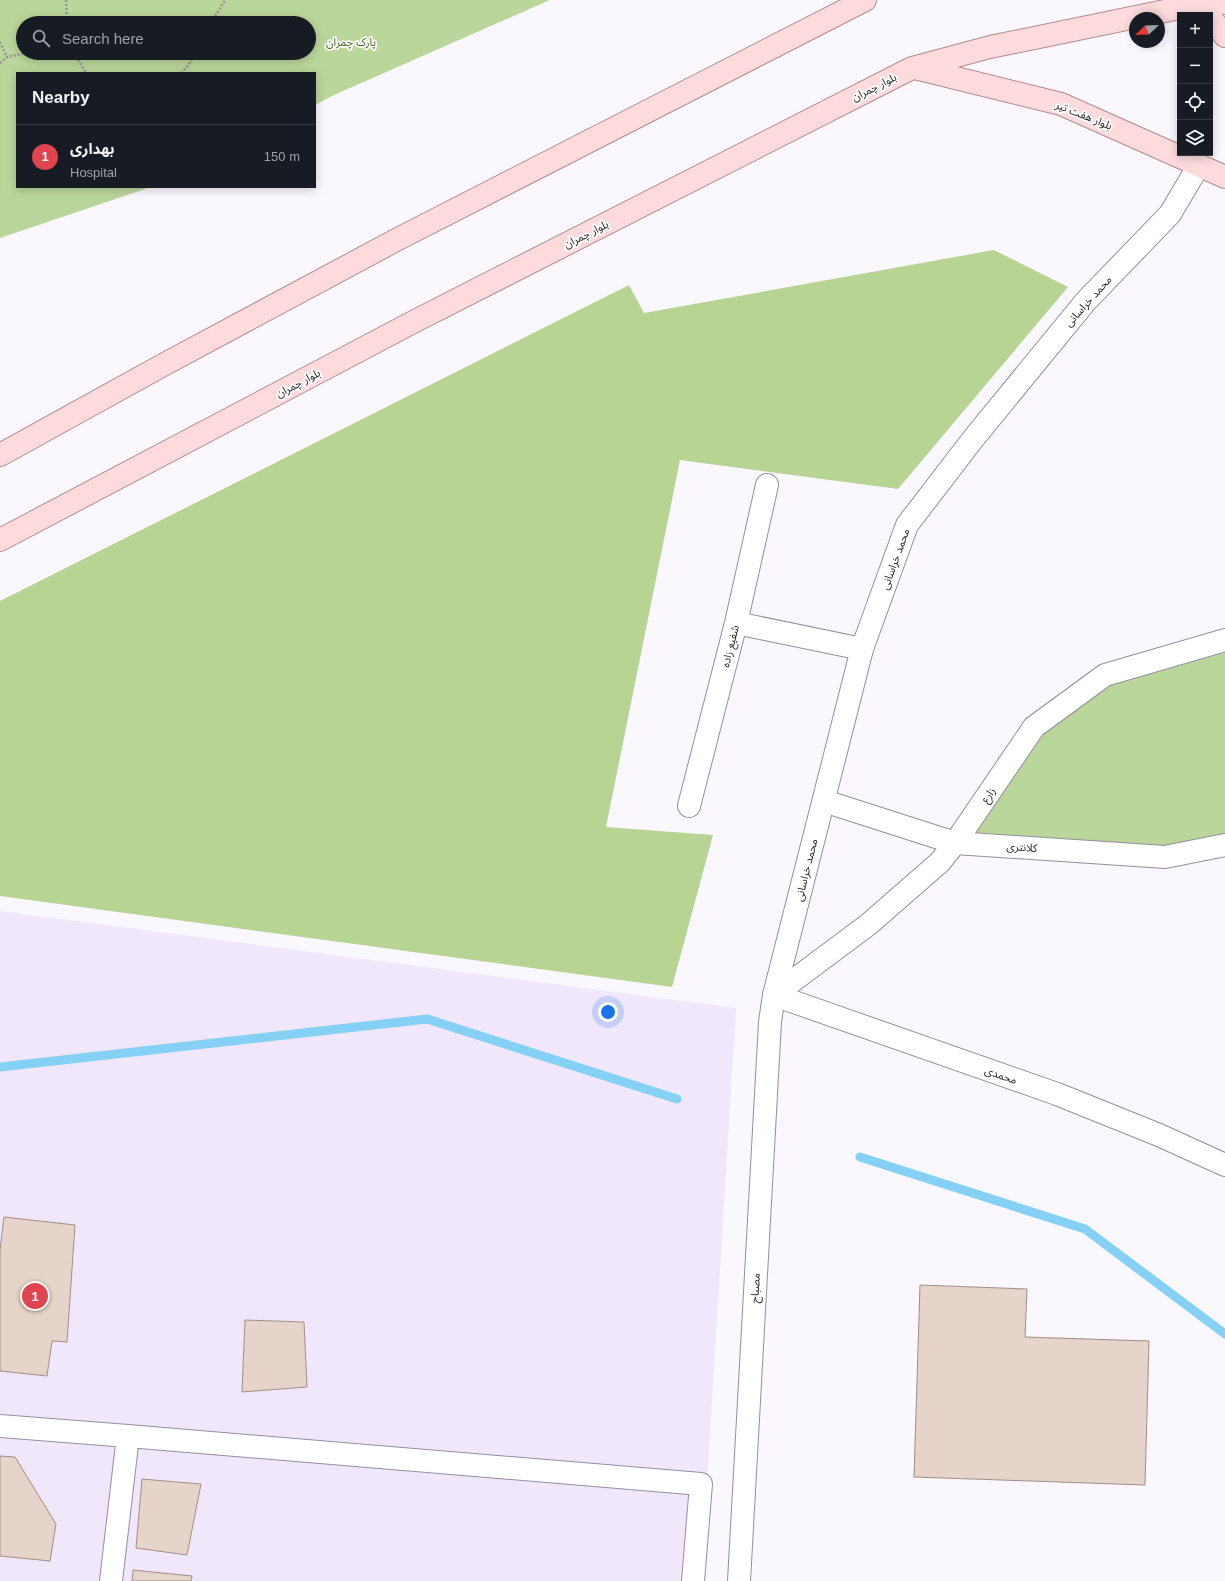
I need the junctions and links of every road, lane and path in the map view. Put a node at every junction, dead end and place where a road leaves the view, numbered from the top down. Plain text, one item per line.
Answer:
1 (66, 0) edge
2 (225, 0) edge
3 (865, 0) edge
4 (1225, 3) edge
5 (1203, 9) edge
6 (67, 16) edge
7 (215, 16) edge
8 (1225, 36) edge
9 (0, 42) edge
10 (16, 55) edge
11 (7, 57) junction
12 (78, 60) edge
13 (191, 60) edge
14 (0, 63) edge
15 (912, 68) junction
16 (85, 72) edge
17 (182, 72) edge
18 (1199, 165) junction
19 (1225, 177) edge
20 (0, 455) edge
21 (767, 485) dead end
22 (0, 540) edge
23 (736, 623) junction
24 (1225, 640) edge
25 (862, 649) junction
26 (824, 801) junction
27 (689, 806) dead end
28 (955, 843) junction
29 (1225, 845) edge
30 (774, 995) junction
31 (1225, 1165) edge
32 (0, 1426) edge
33 (128, 1436) junction
34 (111, 1581) edge
35 (692, 1581) edge
36 (738, 1581) edge

1 - 6 path
2 - 7 path
3 - 20 main road
4 - 5 main road, بلوار چمران
5 - 8 main road
5 - 15 main road, بلوار چمران
9 - 11 path
10 - 11 path
11 - 14 path
12 - 16 path
13 - 17 path
15 - 18 main road, بلوار هفت تیر
15 - 22 main road, بلوار چمران
18 - 19 main road, بلوار هفت تیر
18 - 25 street, محمد خراسانی
21 - 23 street, شفیع زاده
23 - 25 street
23 - 27 street, شفیع زاده
24 - 28 street, زارع
25 - 26 street, محمد خراسانی
26 - 28 street, کلانتری
26 - 30 street, محمد خراسانی
28 - 29 street, کلانتری
28 - 30 street, زارع
30 - 31 street, محمدی
30 - 36 street, مصباح
32 - 33 street
33 - 34 street
33 - 35 street

